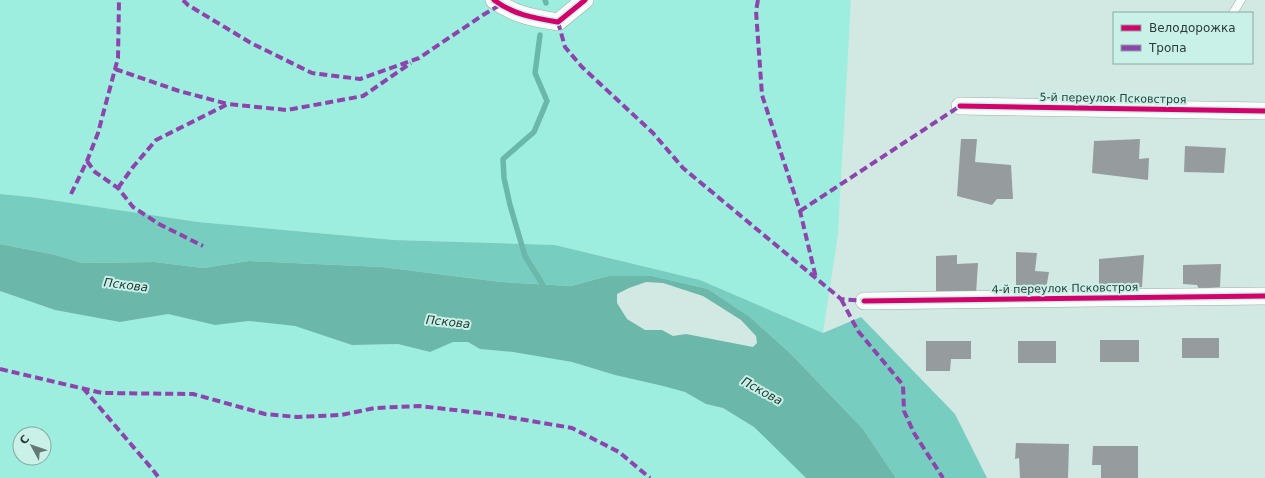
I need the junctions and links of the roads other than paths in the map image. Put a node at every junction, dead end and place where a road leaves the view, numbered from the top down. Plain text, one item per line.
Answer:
1 (494, 0) edge
2 (585, 0) edge
3 (1241, 0) edge
4 (1234, 12) edge
5 (960, 106) dead end
6 (1265, 111) edge
7 (1265, 296) edge
8 (864, 301) dead end

1 - 2 street
3 - 4 lane
5 - 6 street, 5-й переулок Псковстроя
7 - 8 street, 4-й переулок Псковстроя

